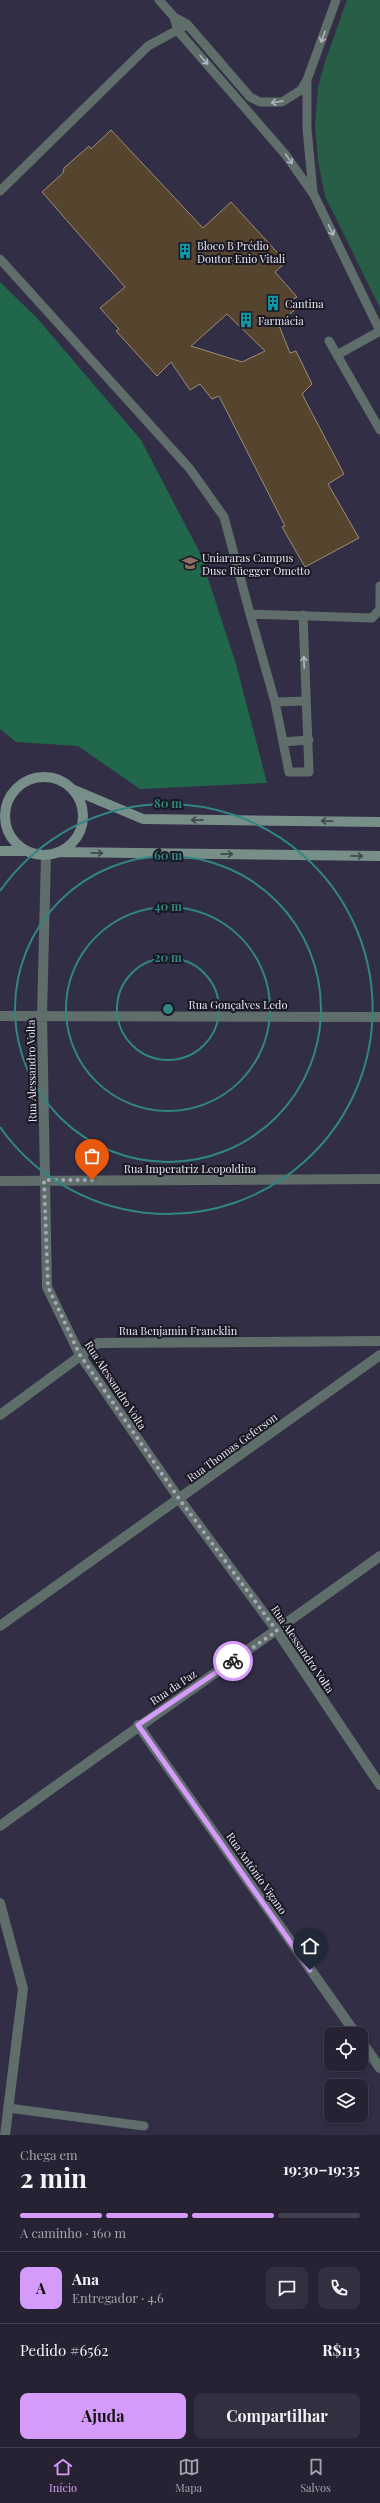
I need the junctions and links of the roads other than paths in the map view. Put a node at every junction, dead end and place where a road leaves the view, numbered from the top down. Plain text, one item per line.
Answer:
1 (159, 0) edge
2 (336, 0) edge
3 (174, 17) junction
4 (187, 24) junction
5 (178, 31) junction
6 (307, 80) junction
7 (0, 191) edge
8 (314, 195) junction
9 (0, 260) edge
10 (380, 331) edge
11 (329, 341) dead end
12 (337, 355) junction
13 (380, 430) edge
14 (380, 586) edge
15 (250, 614) junction
16 (303, 615) junction
17 (306, 701) junction
18 (275, 702) junction
19 (309, 740) junction
20 (283, 742) junction
21 (72, 789) junction
22 (3, 805) edge
23 (380, 822) edge
24 (0, 851) edge
25 (27, 851) junction
26 (58, 852) junction
27 (46, 855) junction
28 (380, 856) edge
29 (0, 1016) edge
30 (42, 1016) junction
31 (380, 1017) edge
32 (380, 1179) edge
33 (44, 1180) junction
34 (0, 1181) edge
35 (380, 1341) edge
36 (80, 1355) junction
37 (380, 1355) edge
38 (0, 1414) edge
39 (180, 1500) junction
40 (380, 1556) edge
41 (0, 1626) edge
42 (277, 1631) junction
43 (138, 1725) junction
44 (380, 1785) edge
45 (0, 1826) edge
46 (0, 1903) edge
47 (351, 2027) edge
48 (368, 2051) edge
49 (380, 2068) edge
50 (8, 2108) junction
51 (144, 2126) dead end
52 (5, 2135) edge

1 - 3 lane
2 -> 6 lane
3 - 4 lane
3 - 5 lane
4 - 5 lane
6 -> 4 lane
5 - 7 lane
5 -> 8 lane
6 - 8 lane
8 -> 10 lane
9 - 15 lane
10 - 12 lane
11 - 12 lane
12 - 13 lane
14 - 16 lane
15 - 16 lane
15 - 18 lane
17 -> 16 lane
17 - 18 lane
17 - 19 lane
18 - 20 lane
19 - 20 lane
19 - 20 lane
21 - 22 street
23 -> 21 street
21 - 26 street
22 - 25 street
24 - 25 street
25 - 27 street
26 - 27 street
26 -> 28 street
27 - 30 street, Rua Alessandro Volta
29 - 30 street, Rua Gonçalves Ledo
30 - 31 street, Rua Gonçalves Ledo
30 - 33 street, Rua Alessandro Volta
32 - 33 street, Rua Imperatriz Leopoldina
33 - 34 street, Rua Imperatriz Leopoldina
33 - 36 street, Rua Alessandro Volta
35 - 36 street, Rua Benjamin Francklin
36 - 38 street, Rua Benjamin Francklin
36 - 39 street, Rua Alessandro Volta
37 - 39 street, Rua Thomas Geferson
39 - 41 street, Rua Thomas Geferson
39 - 42 street, Rua Alessandro Volta
40 - 42 street, Rua da Paz
42 - 43 street, Rua da Paz
42 - 44 street, Rua Alessandro Volta
43 - 45 street, Rua da Paz
43 - 47 street, Rua Antônio Vigano
46 - 50 street
48 - 49 street
50 - 51 lane
50 - 52 street

